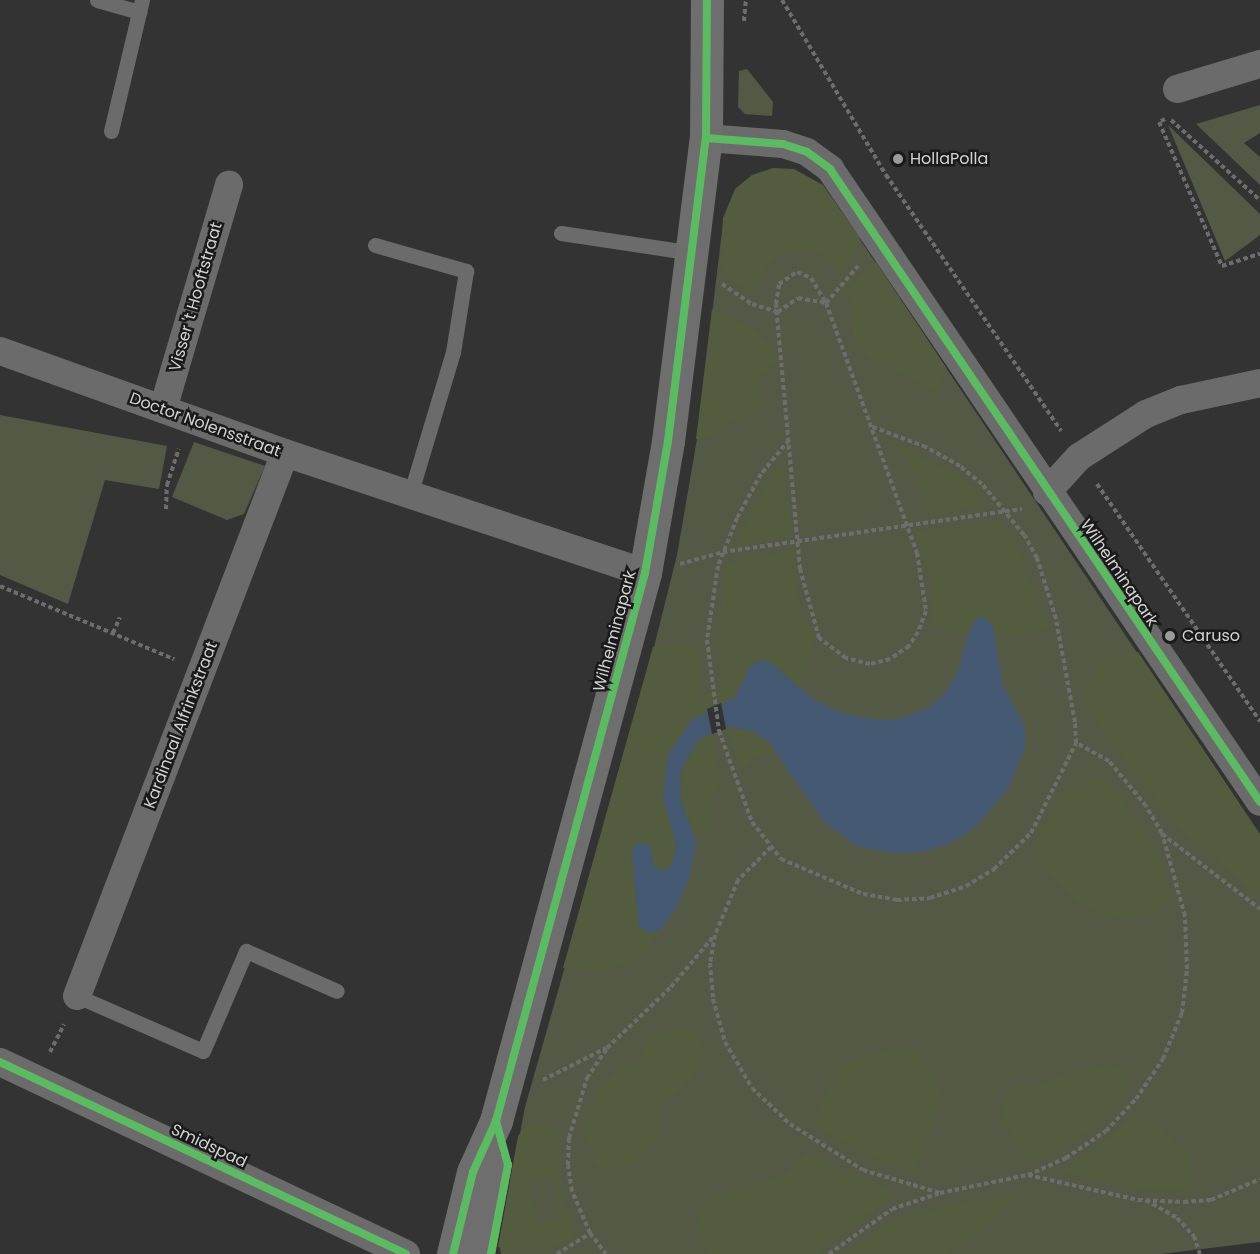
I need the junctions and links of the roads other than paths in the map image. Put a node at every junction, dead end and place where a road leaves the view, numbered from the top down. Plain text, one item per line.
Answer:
1 (97, 0) edge
2 (707, 0) edge
3 (140, 6) edge
4 (1260, 64) edge
5 (1177, 89) road end
6 (111, 130) dead end
7 (706, 138) junction
8 (229, 184) dead end
9 (561, 233) dead end
10 (375, 245) dead end
11 (693, 253) junction
12 (0, 351) edge
13 (1260, 383) edge
14 (176, 413) junction
15 (285, 453) junction
16 (1047, 492) junction
17 (410, 495) junction
18 (645, 573) junction
19 (1260, 802) edge
20 (337, 991) dead end
21 (77, 996) joint
22 (0, 1062) edge
23 (496, 1121) junction
24 (406, 1254) edge
25 (453, 1254) edge
26 (478, 1254) edge

1 - 3 lane
2 - 7 street, Wilhelminapark
3 - 6 lane
4 - 5 street
7 - 11 street, Wilhelminapark
7 - 16 street, Wilhelminapark
8 - 14 street, Visser 't Hooftstraat
9 - 11 lane
10 - 17 lane
11 - 18 street, Wilhelminapark
12 - 14 street, Doctor Nolensstraat
13 - 16 street
14 - 15 street, Doctor Nolensstraat
15 - 17 street, Doctor Nolensstraat
15 - 21 street, Kardinaal Alfrinkstraat
16 - 19 street, Wilhelminapark
17 - 18 street, Doctor Nolensstraat
18 - 23 street, Wilhelminapark
20 - 21 lane
22 - 24 street, Smidspad
23 - 25 street, Wilhelminapark
23 - 26 street, Wilhelminapark

